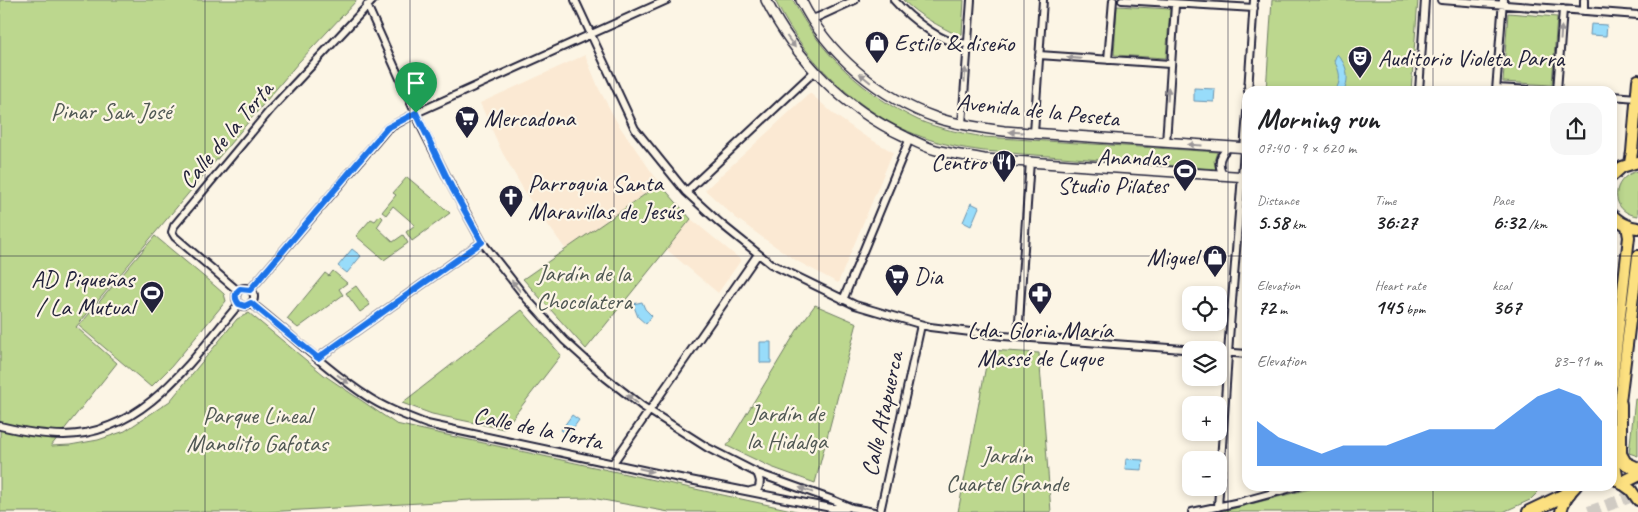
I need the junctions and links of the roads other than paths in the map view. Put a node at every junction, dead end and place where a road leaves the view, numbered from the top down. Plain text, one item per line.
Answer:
1 (373, 0) edge
2 (575, 0) edge
3 (667, 0) edge
4 (766, 0) edge
5 (801, 0) edge
6 (855, 0) edge
7 (894, 0) edge
8 (971, 0) edge
9 (1043, 0) edge
10 (1113, 0) edge
11 (1122, 0) edge
12 (1254, 0) edge
13 (1425, 0) edge
14 (1441, 0) edge
15 (1584, 0) edge
16 (1503, 2) edge
17 (367, 5) junction
18 (1175, 5) junction
19 (1254, 8) junction
20 (1563, 9) junction
21 (1584, 10) junction
22 (1638, 15) edge
23 (811, 19) junction
24 (590, 34) junction
25 (968, 43) junction
26 (1039, 55) junction
27 (1108, 60) junction
28 (1170, 64) junction
29 (815, 72) junction
30 (1638, 80) edge
31 (1248, 86) edge
32 (1419, 86) edge
33 (1496, 86) edge
34 (1557, 86) edge
35 (1617, 96) edge
36 (1637, 98) junction
37 (416, 113) junction
38 (962, 124) junction
39 (1034, 133) junction
40 (910, 138) junction
41 (1166, 143) junction
42 (1229, 147) junction
43 (1242, 148) edge
44 (1030, 161) junction
45 (1634, 163) edge
46 (1617, 172) edge
47 (1223, 175) junction
48 (1242, 177) edge
49 (686, 192) junction
50 (1242, 208) edge
51 (1617, 220) edge
52 (1627, 226) junction
53 (1638, 228) edge
54 (482, 242) junction
55 (758, 254) junction
56 (1638, 256) edge
57 (250, 290) junction
58 (238, 291) junction
59 (843, 300) junction
60 (251, 303) junction
61 (239, 304) junction
62 (921, 325) junction
63 (1018, 336) junction
64 (1617, 341) edge
65 (1182, 349) edge
66 (1228, 352) junction
67 (1242, 353) edge
68 (318, 358) junction
69 (1620, 404) junction
70 (650, 412) junction
71 (0, 426) edge
72 (1617, 432) edge
73 (613, 463) junction
74 (1638, 469) edge
75 (757, 473) junction
76 (1638, 475) edge
77 (1618, 481) edge
78 (749, 491) junction
79 (1280, 491) edge
80 (1564, 491) edge
81 (1568, 491) edge
82 (1638, 500) edge
83 (1218, 507) junction
84 (852, 508) junction
85 (1533, 510) edge
86 (874, 512) edge
87 (880, 512) edge
88 (1192, 512) edge
89 (1561, 512) edge

1 - 17 street, Calle de la Torta
2 - 24 street
3 - 24 street
4 -> 29 street, Avenida de la Peseta
5 - 23 street, Avenida de la Peseta
6 - 23 street
7 - 25 street
8 - 25 street
9 - 26 street
10 - 27 street
11 - 18 street
12 - 19 street
13 - 32 street
14 - 16 street
15 - 21 street
16 - 20 street
16 - 33 street
17 - 37 street
17 - 58 street, Calle de la Torta
18 - 19 street
18 - 28 street
19 - 31 street
20 - 21 street
34 -> 20 street
21 - 22 street
38 -> 23 street, Avenida de la Peseta
24 - 37 street
24 - 49 street
38 -> 25 street
27 -> 26 street
26 - 39 street
27 - 28 street
41 -> 28 street
29 - 40 street, Avenida de la Peseta
29 - 49 street
30 - 36 main road
35 - 36 street
36 - 45 main road
37 - 54 street
37 - 57 street
39 -> 38 street, Avenida de la Peseta
39 - 41 street, Avenida de la Peseta
40 - 44 street, Avenida de la Peseta
40 - 59 street
42 -> 41 street, Avenida de la Peseta
42 - 43 street, Avenida de la Peseta
42 - 47 street
44 - 47 street, Avenida de la Peseta
44 - 63 street
45 - 46 main road
47 - 48 street, Avenida de la Peseta
49 - 55 street
50 - 66 street
51 - 52 main road
52 - 53 main road
52 - 64 main road
54 - 68 street
70 -> 54 street
55 - 59 street
55 - 70 street
56 - 69 main road
57 - 58 street
57 - 60 street
58 - 61 street
59 - 62 street
60 - 61 street
60 - 68 street, Calle de la Torta
61 - 71 street
62 - 63 street
62 - 87 street, Calle Atapuerca
63 - 65 street
66 - 67 street
66 - 83 street
68 -> 73 street, Calle de la Torta
69 - 72 main road
69 - 74 highway
70 - 73 street
70 - 75 street
73 -> 78 street, Calle de la Torta
75 - 78 street
84 -> 75 street
76 - 77 highway
77 - 82 main road
78 - 84 street, Calle de la Torta
79 - 83 street
80 - 85 highway
81 - 89 main road
83 - 88 street
84 - 86 street

